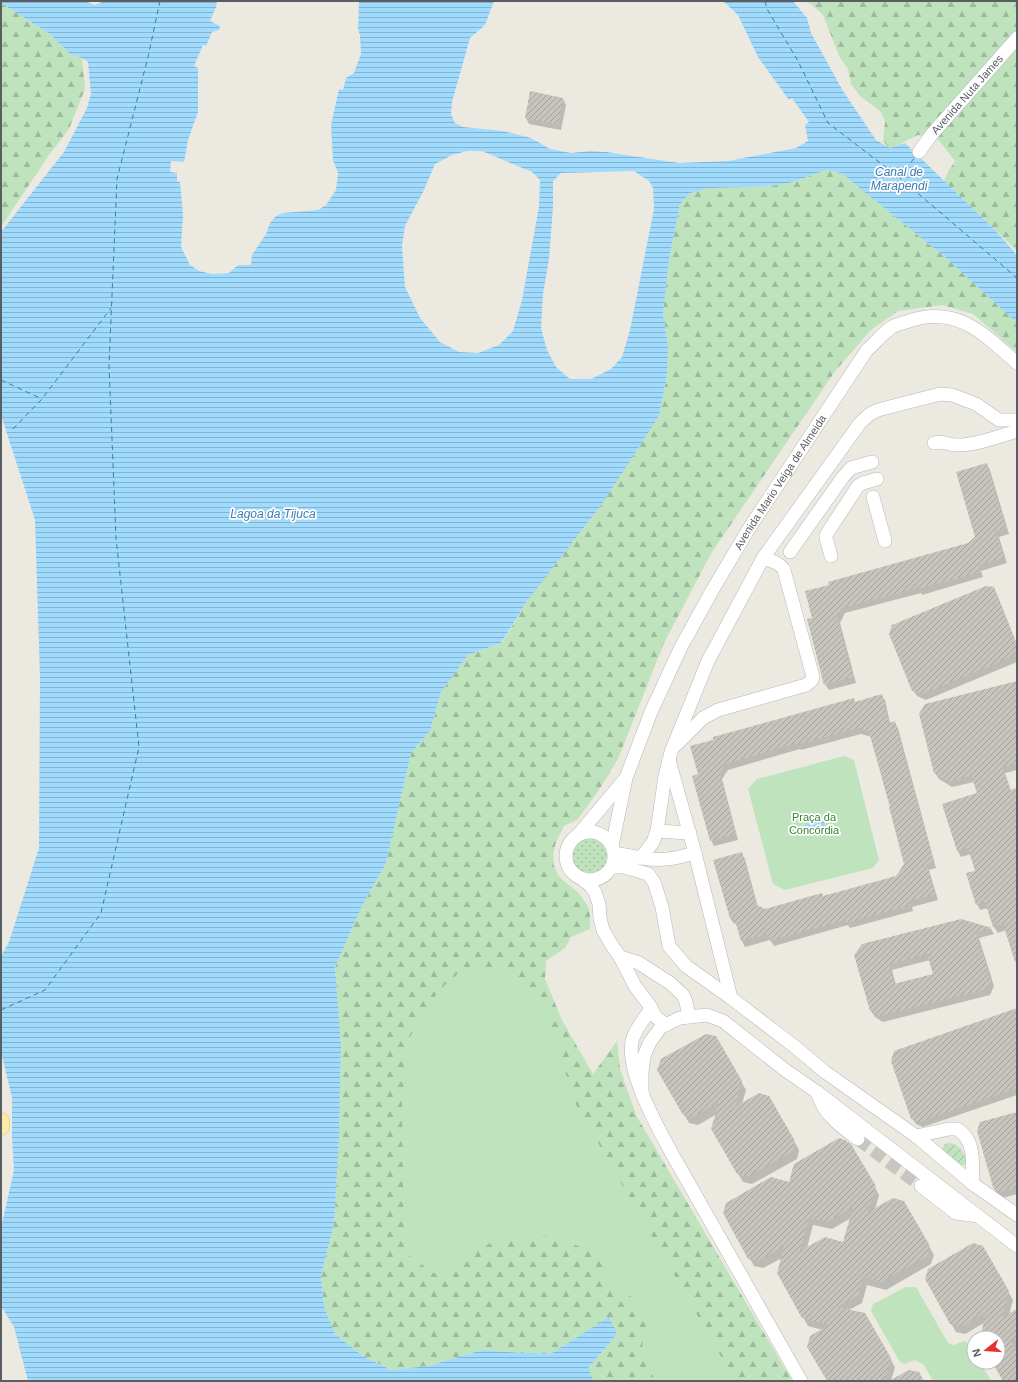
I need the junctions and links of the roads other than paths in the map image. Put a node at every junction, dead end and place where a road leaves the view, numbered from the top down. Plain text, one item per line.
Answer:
1 (1017, 38) edge
2 (919, 152) dead end
3 (1017, 363) edge
4 (1016, 426) edge
5 (934, 443) dead end
6 (872, 462) dead end
7 (877, 479) dead end
8 (873, 498) dead end
9 (886, 541) dead end
10 (790, 552) dead end
11 (831, 556) dead end
12 (763, 558) junction
13 (671, 753) junction
14 (626, 778) junction
15 (657, 831) junction
16 (690, 833) junction
17 (579, 834) junction
18 (613, 850) junction
19 (695, 853) junction
20 (641, 858) junction
21 (610, 870) junction
22 (583, 880) junction
23 (599, 904) junction
24 (620, 957) junction
25 (731, 998) junction
26 (650, 1006) junction
27 (689, 1016) junction
28 (666, 1025) junction
29 (642, 1092) junction
30 (817, 1092) junction
31 (1, 1121) edge
32 (1, 1127) edge
33 (916, 1136) junction
34 (858, 1139) tunnel mouth
35 (973, 1184) junction
36 (920, 1186) tunnel mouth
37 (1014, 1209) edge
38 (978, 1216) junction
39 (1017, 1246) edge
40 (801, 1381) edge

1 - 2 street, Avenida Nuta James
3 - 14 street, Avenida Mario Veiga de Almeida
4 - 5 street
4 - 12 street
6 - 10 street
7 - 11 street
8 - 9 street
12 - 13 street
12 - 13 street
13 - 15 street
13 - 16 street
14 - 17 street, Avenida Mario Veiga de Almeida
14 - 18 street, Avenida Mario Veiga de Almeida
15 - 16 street
15 - 20 street
16 - 19 street
17 - 18 street
17 - 22 street
18 - 20 street
18 - 21 street
19 - 20 street
19 - 25 street
21 - 22 street
21 - 23 street
21 - 25 street
22 - 23 street
23 - 24 street
24 - 26 street
24 - 27 street
25 - 33 street
26 - 28 street
26 - 29 street
27 - 28 street
27 - 30 street
28 - 29 street
29 - 40 street
30 - 34 street
30 - 38 street
31 - 32 main road
33 - 35 street
33 - 35 street
35 - 37 street
36 - 38 street
38 - 39 street

